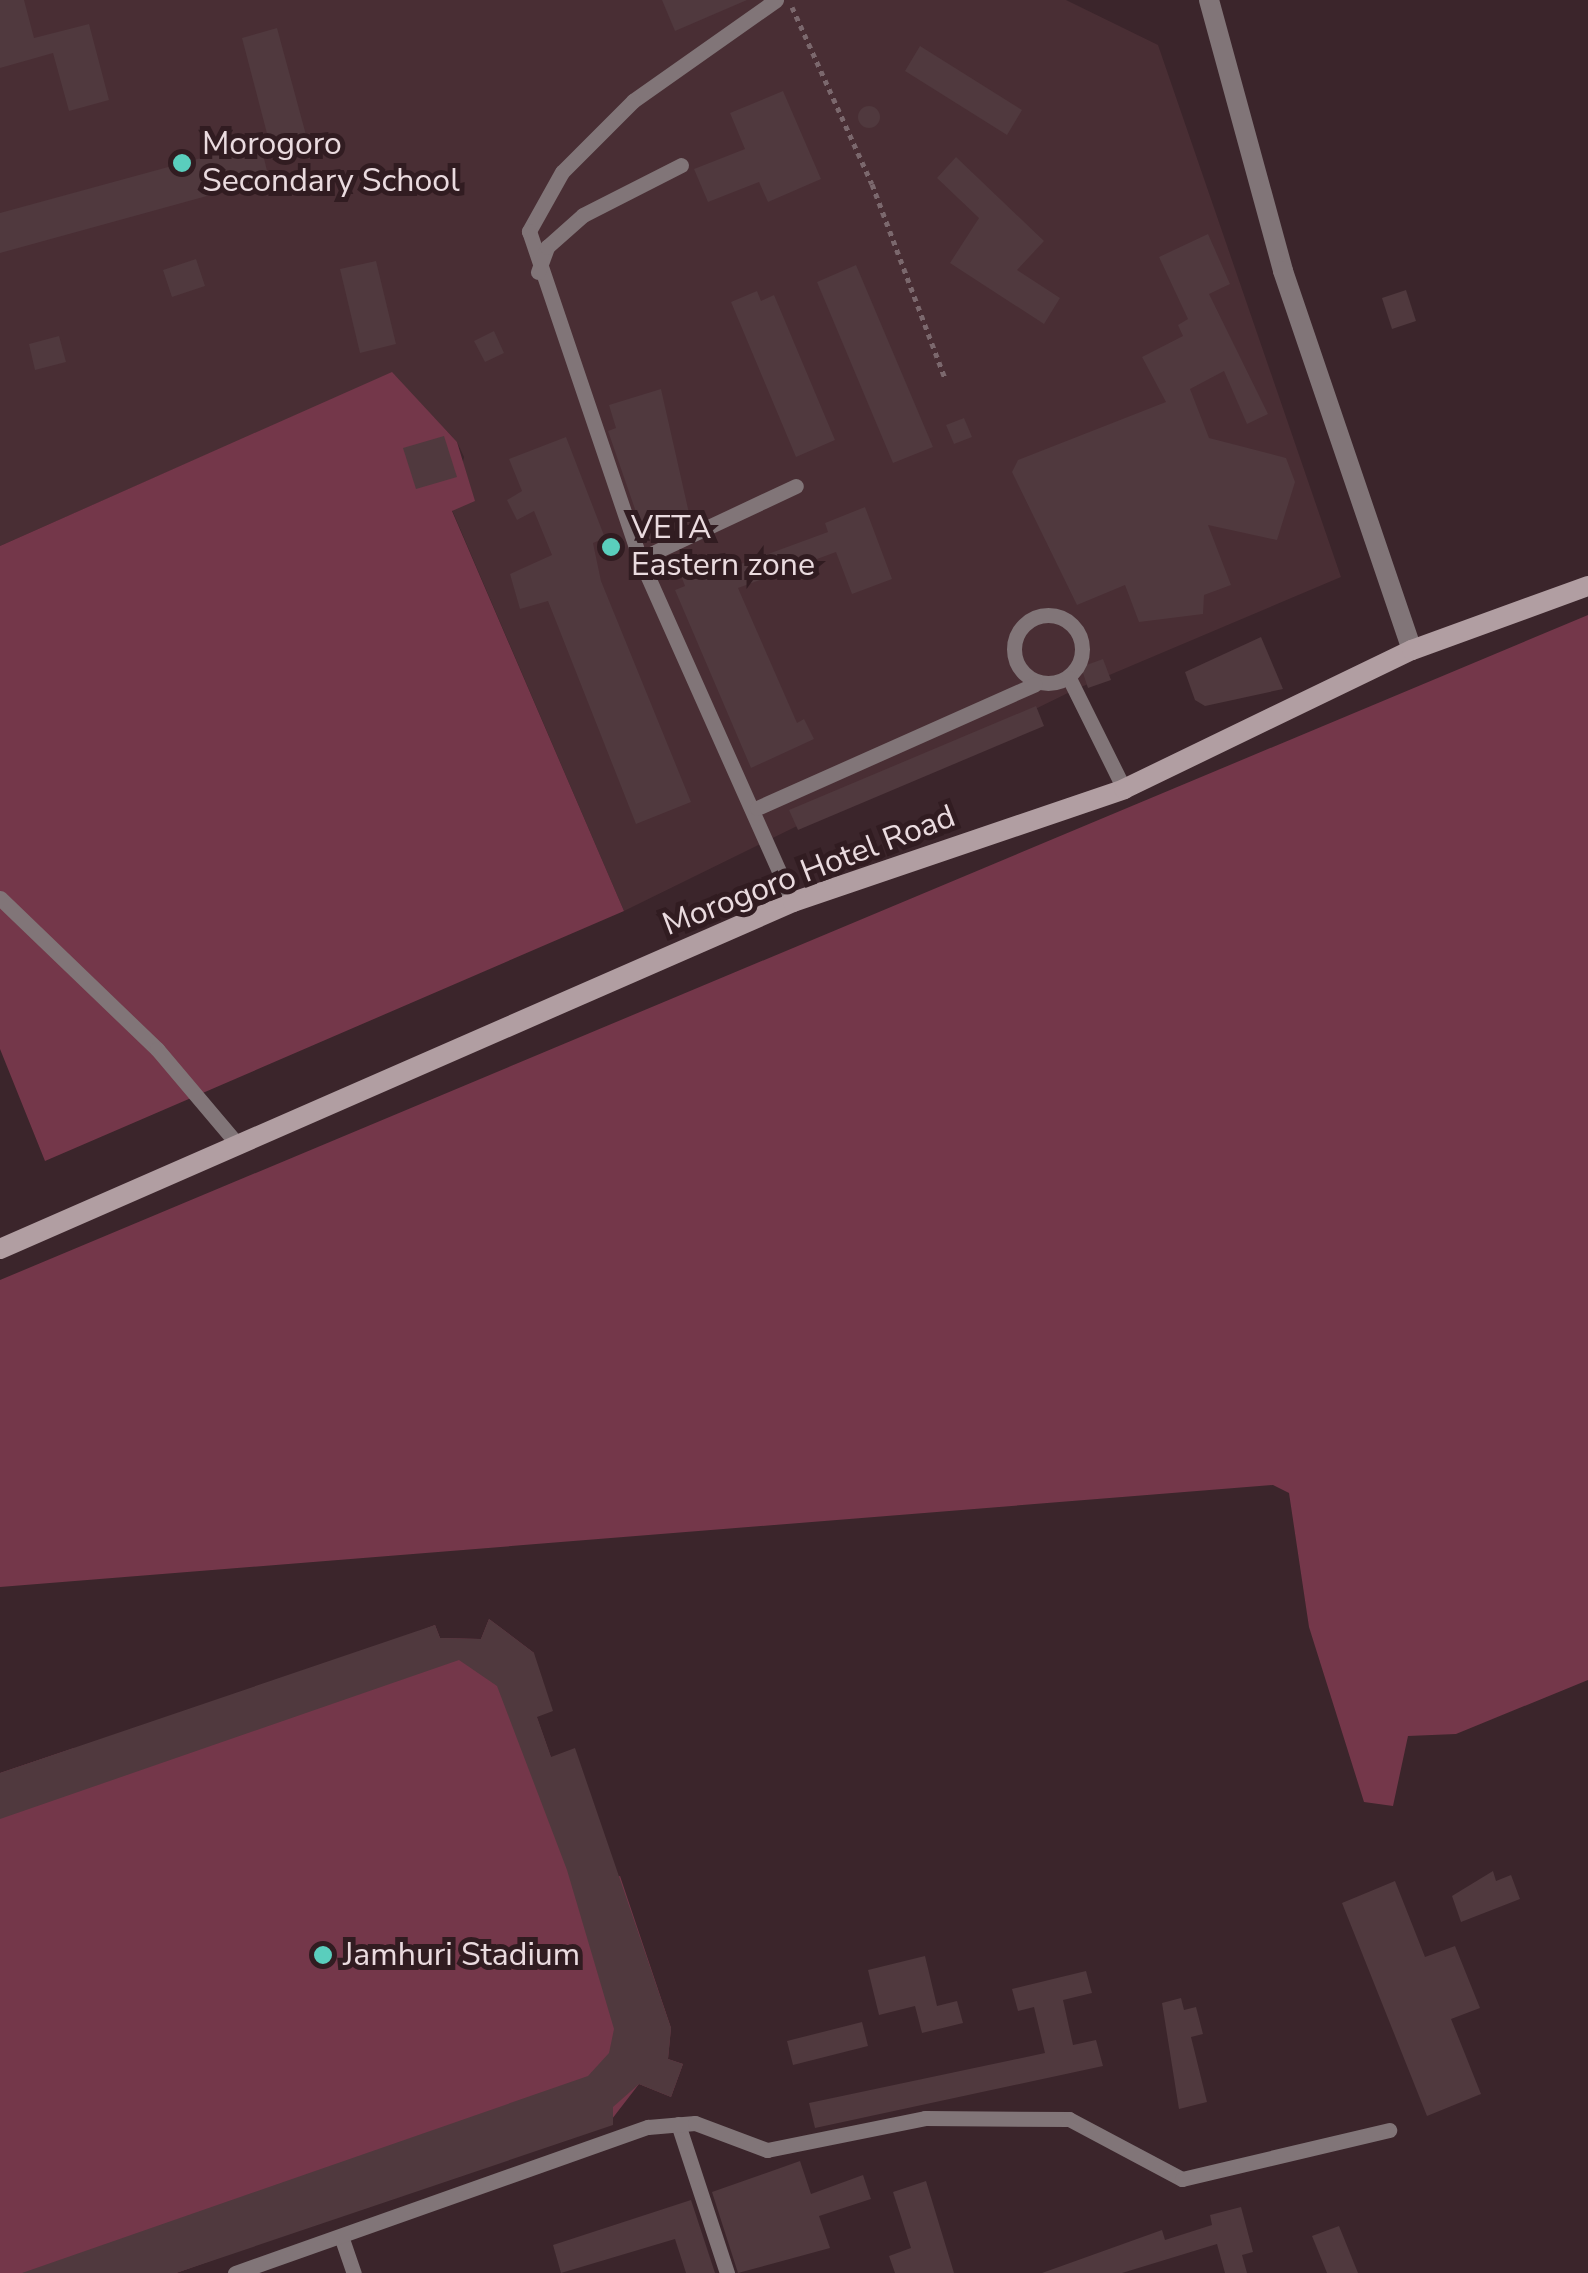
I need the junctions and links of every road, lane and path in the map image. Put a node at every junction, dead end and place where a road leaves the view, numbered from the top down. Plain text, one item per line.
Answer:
1 (776, 0) edge
2 (788, 0) edge
3 (1209, 0) edge
4 (682, 165) dead end
5 (546, 300) junction
6 (945, 378) dead end
7 (796, 486) dead end
8 (640, 560) junction
9 (1588, 586) edge
10 (1412, 650) junction
11 (1069, 678) junction
12 (1035, 684) junction
13 (1124, 788) junction
14 (757, 808) junction
15 (0, 898) edge
16 (793, 902) junction
17 (239, 1146) junction
18 (0, 1249) edge
19 (678, 2124) junction
20 (1388, 2130) dead end
21 (341, 2236) junction
22 (235, 2273) edge
23 (354, 2273) edge
24 (727, 2273) edge

1 - 5 lane
2 - 6 path
3 - 10 street
4 - 5 lane
5 - 8 lane
7 - 8 lane
8 - 14 lane
9 - 10 street, Morogoro Hotel Road
10 - 13 street, Morogoro Hotel Road
11 - 12 lane
11 - 12 lane
11 - 13 lane
12 - 14 lane
13 - 16 street, Morogoro Hotel Road
14 - 16 lane
15 - 17 lane
16 - 17 street, Morogoro Hotel Road
17 - 18 street, Morogoro Hotel Road
19 - 20 lane
19 - 21 lane
19 - 24 lane
21 - 22 lane
21 - 23 lane

